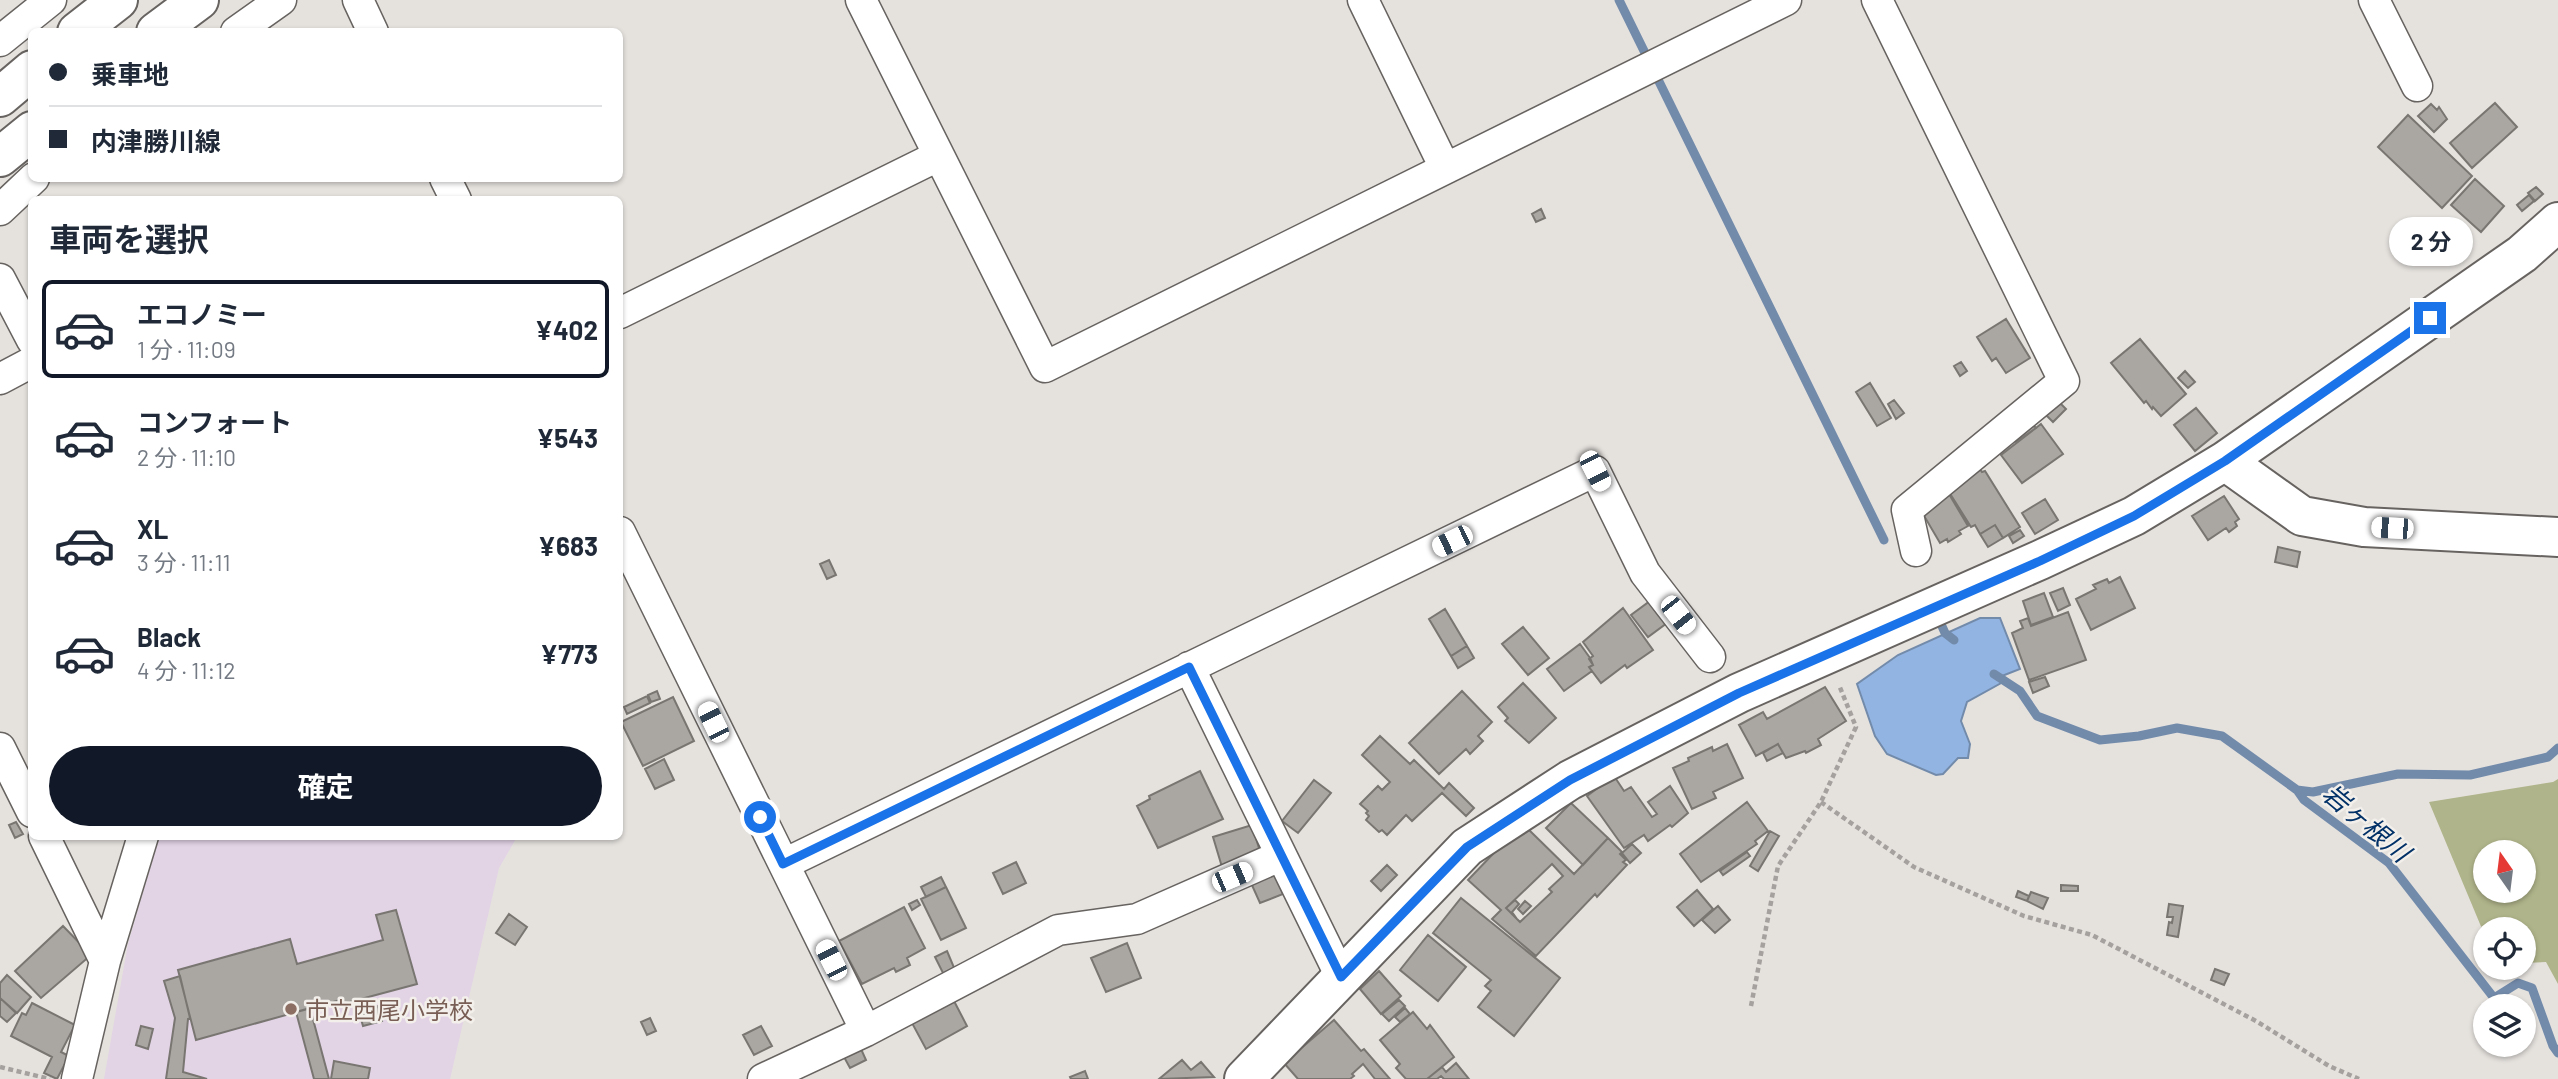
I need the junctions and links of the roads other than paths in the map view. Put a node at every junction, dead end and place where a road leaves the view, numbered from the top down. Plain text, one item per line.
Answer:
1 (51, 0) edge
2 (118, 0) edge
3 (199, 0) edge
4 (281, 0) edge
5 (358, 0) edge
6 (861, 0) edge
7 (1363, 0) edge
8 (1786, 0) edge
9 (1877, 0) edge
10 (2374, 0) edge
11 (82, 28) edge
12 (161, 28) edge
13 (242, 28) edge
14 (371, 28) edge
15 (0, 41) edge
16 (28, 73) edge
17 (2417, 86) dead end
18 (0, 97) edge
19 (28, 134) edge
20 (938, 156) junction
21 (0, 158) edge
22 (1445, 168) junction
23 (30, 182) edge
24 (0, 210) edge
25 (2558, 222) edge
26 (0, 279) edge
27 (623, 312) edge
28 (28, 332) edge
29 (28, 364) edge
30 (0, 379) edge
31 (2225, 461) junction
32 (2558, 537) edge
33 (623, 538) edge
34 (1916, 551) dead end
35 (1710, 657) dead end
36 (1189, 667) junction
37 (0, 748) edge
38 (28, 804) edge
39 (46, 840) edge
40 (142, 840) edge
41 (1280, 856) junction
42 (783, 864) junction
43 (105, 961) junction
44 (1341, 977) junction
45 (866, 1031) junction
46 (78, 1079) edge
47 (763, 1079) edge
48 (1244, 1079) edge

1 - 15 street
2 - 11 main road
3 - 12 main road
4 - 13 street
5 - 14 street
6 - 20 street
7 - 22 street
8 - 22 street
9 - 34 street
10 - 17 street
16 - 18 main road
19 - 21 main road
20 - 22 street
20 - 27 street
23 - 24 street
25 - 31 main road
26 - 28 street
29 - 30 street
31 - 32 main road
31 - 44 main road
33 - 42 street
35 - 36 street
36 - 41 street
36 - 42 street
37 - 38 street
39 - 43 street
40 - 43 street
41 - 44 street
41 - 45 street
42 - 45 street
43 - 46 street
44 - 48 main road
45 - 47 street

